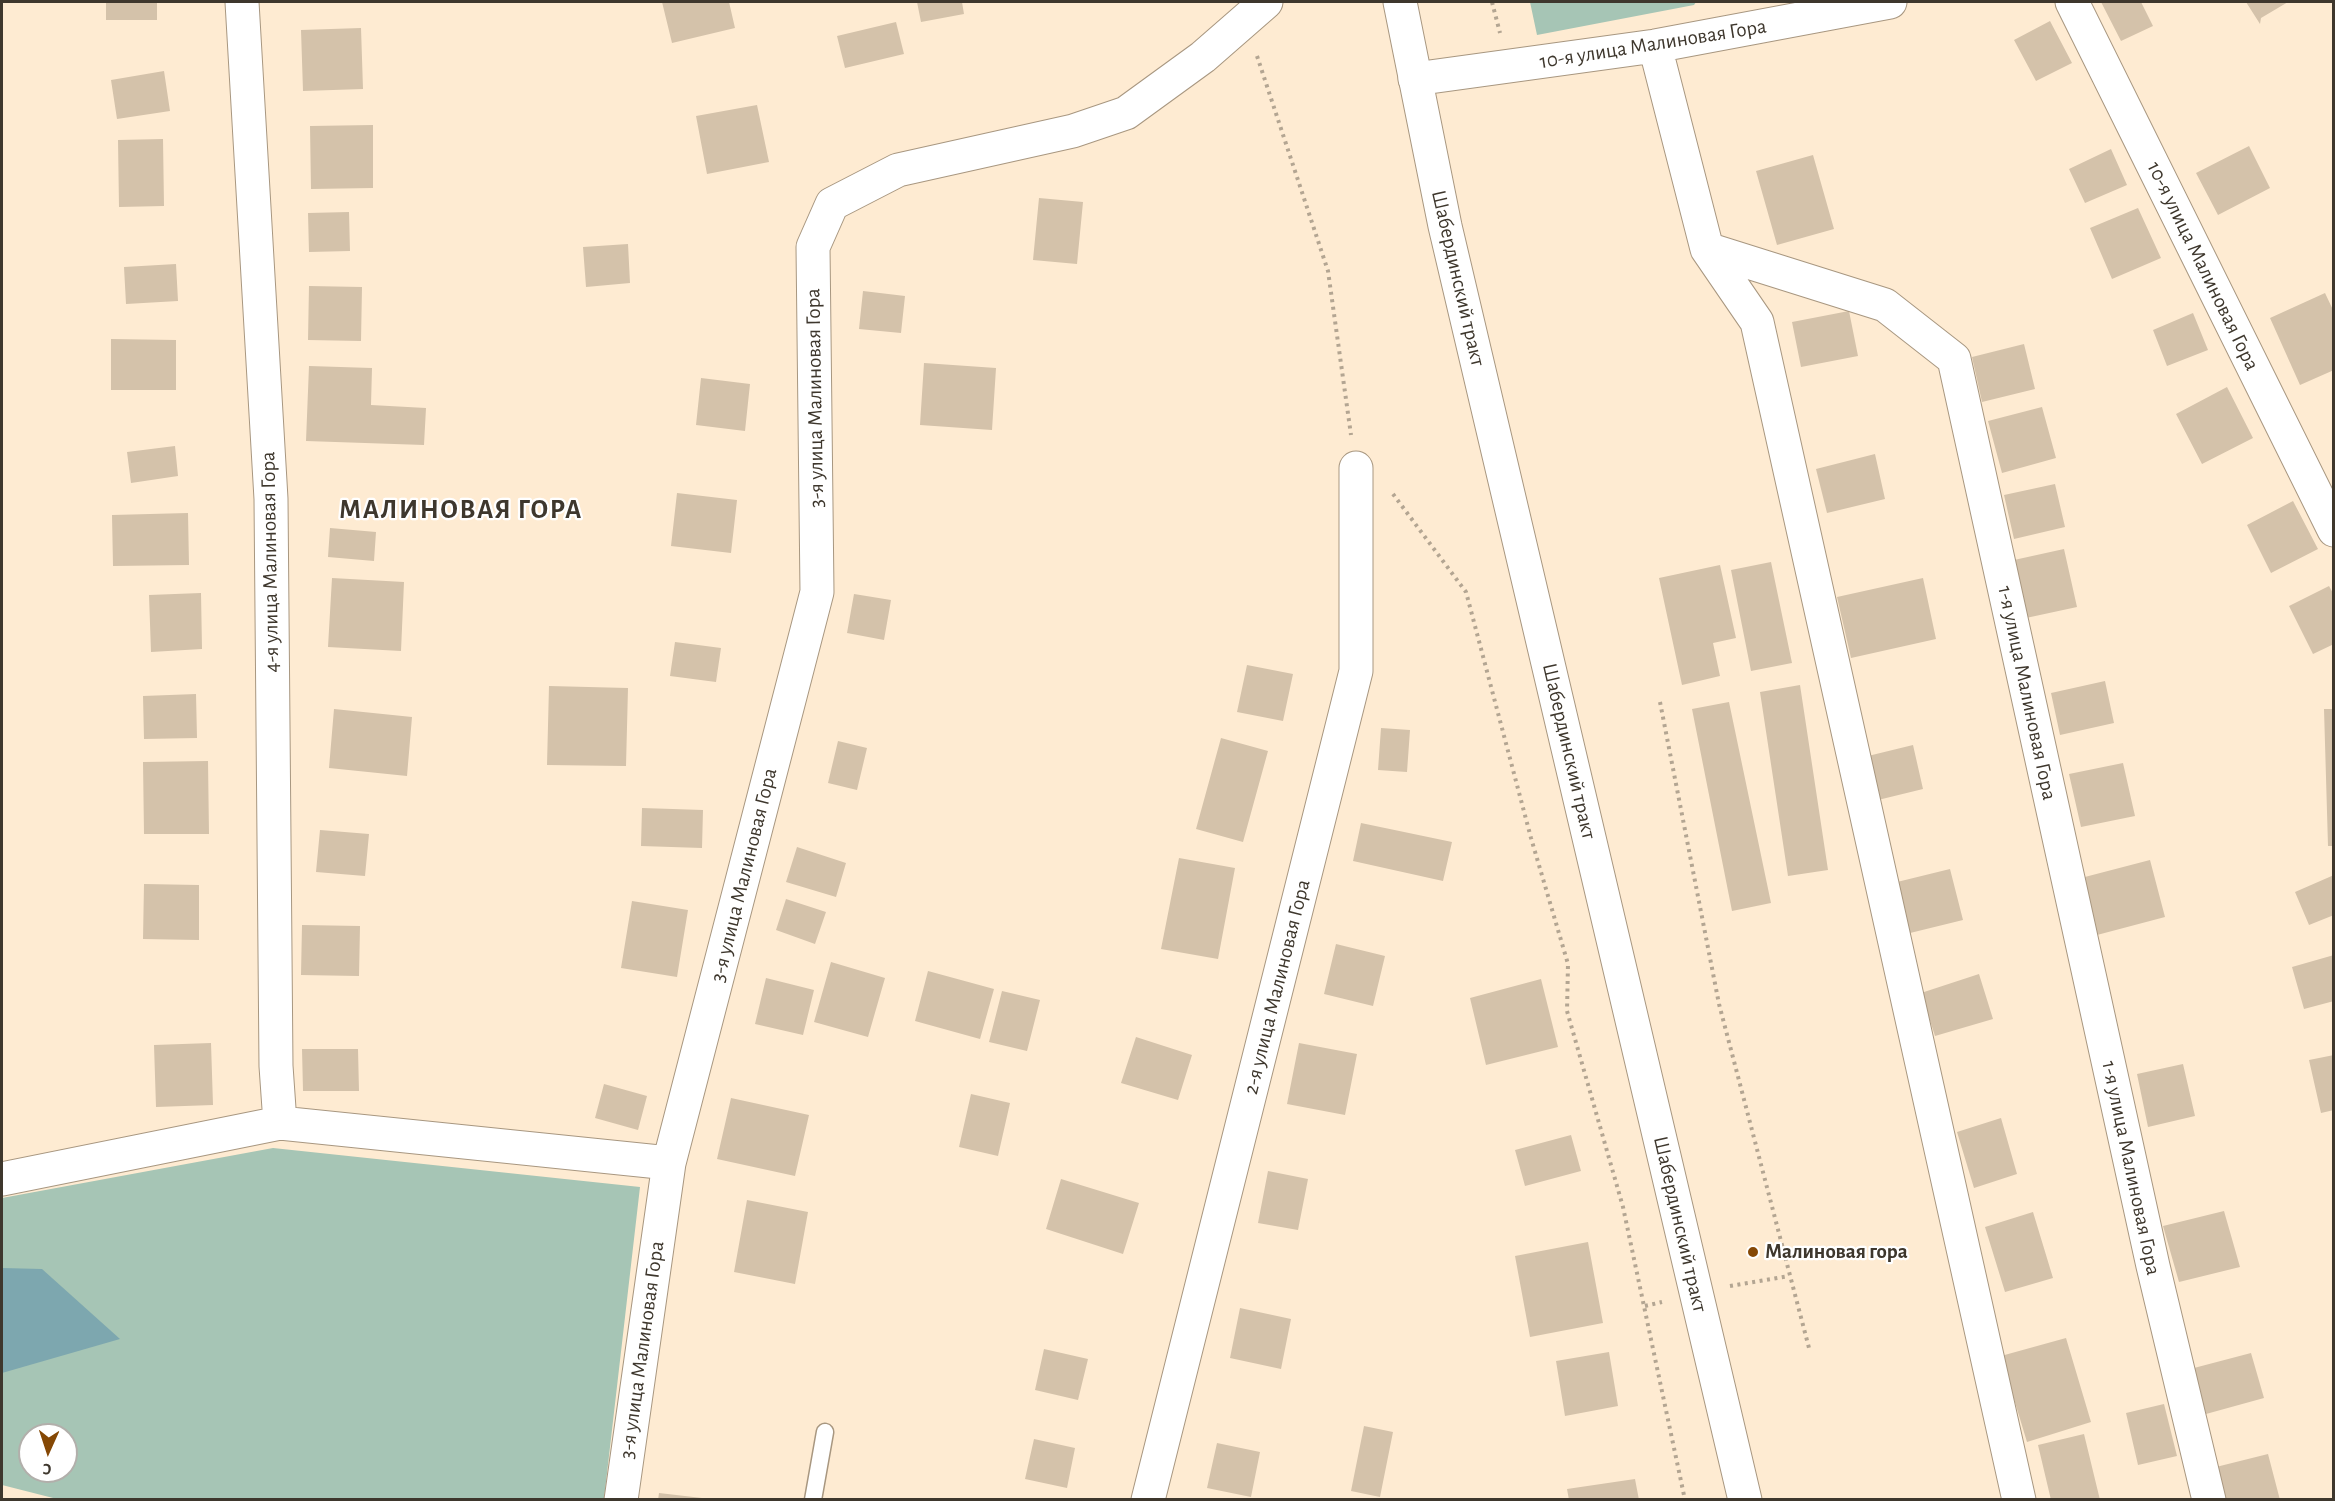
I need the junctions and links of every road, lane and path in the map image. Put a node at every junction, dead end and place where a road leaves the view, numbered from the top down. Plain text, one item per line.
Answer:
1 (242, 2) edge
2 (1400, 2) edge
3 (1890, 2) edge
4 (2072, 2) edge
5 (1256, 11) edge
6 (1655, 46) junction
7 (1414, 79) junction
8 (1707, 249) junction
9 (1356, 468) junction
10 (2334, 530) edge
11 (1660, 702) dead end
12 (280, 1123) junction
13 (669, 1163) junction
14 (2, 1179) edge
15 (1809, 1348) dead end
16 (825, 1432) dead end
17 (621, 1500) edge
18 (813, 1500) edge
19 (1148, 1500) edge
20 (1684, 1500) edge
21 (1745, 1500) edge
22 (2019, 1500) edge
23 (2209, 1500) edge

1 - 12 street, 4-я улица Малиновая Гора
2 - 7 street, Шабердинский тракт
3 - 6 street, 10-я улица Малиновая Гора
4 - 10 street, 10-я улица Малиновая Гора
5 - 9 path
5 - 13 street, 3-я улица Малиновая Гора
6 - 7 street, 10-я улица Малиновая Гора
6 - 8 street
7 - 21 street, Шабердинский тракт
8 - 22 street
8 - 23 street, 1-я улица Малиновая Гора
9 - 19 street, 2-я улица Малиновая Гора
9 - 20 path
11 - 15 path
12 - 13 street
12 - 14 street
13 - 17 street, 3-я улица Малиновая Гора
16 - 18 lane

